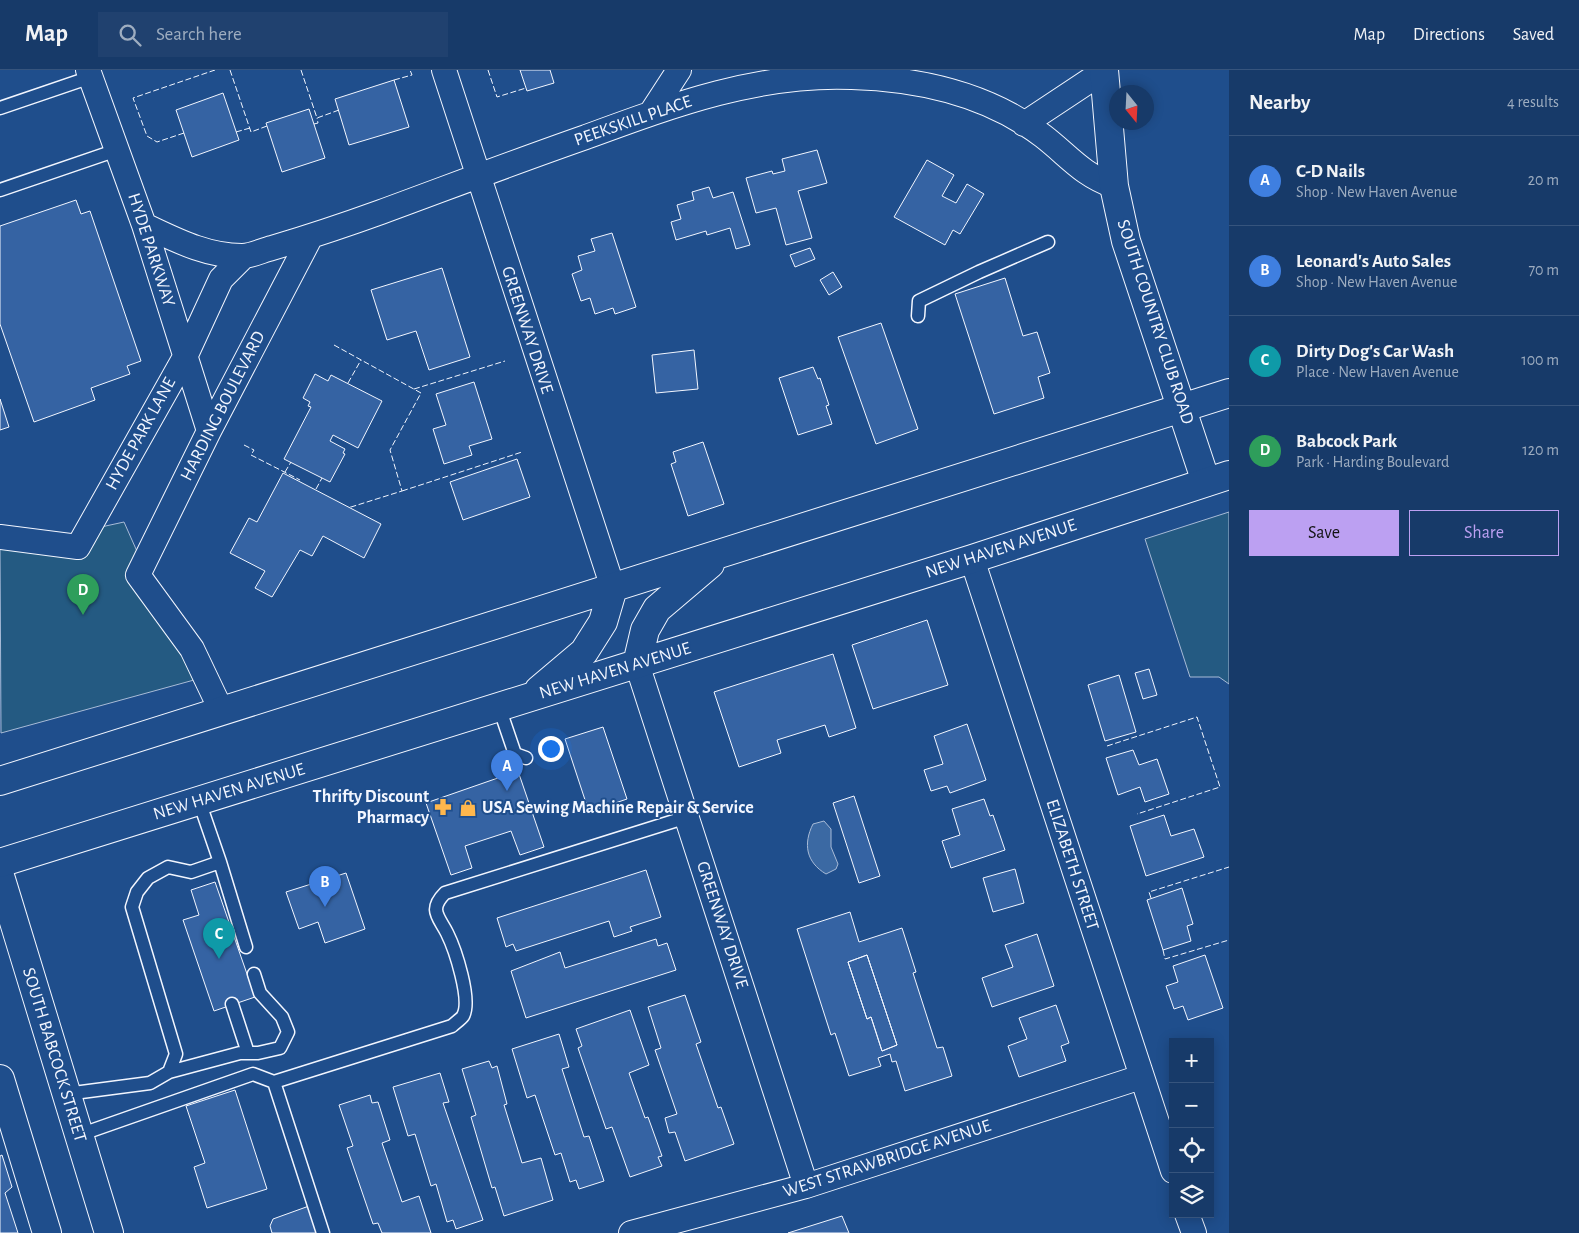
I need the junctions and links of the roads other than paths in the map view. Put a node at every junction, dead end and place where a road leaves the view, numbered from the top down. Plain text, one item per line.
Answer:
1 (444, 70) edge
2 (679, 70) edge
3 (1104, 70) edge
4 (90, 74) edge
5 (788, 74) edge
6 (0, 108) edge
7 (651, 113) junction
8 (1024, 124) junction
9 (117, 150) junction
10 (477, 177) junction
11 (1114, 186) junction
12 (0, 190) edge
13 (144, 225) junction
14 (310, 238) junction
15 (1048, 242) dead end
16 (244, 256) junction
17 (918, 316) dead end
18 (185, 356) junction
19 (1229, 393) edge
20 (1182, 408) junction
21 (209, 431) junction
22 (1218, 478) edge
23 (0, 537) edge
24 (718, 556) junction
25 (972, 559) junction
26 (613, 588) junction
27 (637, 664) junction
28 (530, 697) junction
29 (499, 707) junction
30 (222, 712) junction
31 (526, 758) dead end
32 (0, 781) edge
33 (200, 801) junction
34 (687, 817) junction
35 (220, 862) junction
36 (0, 863) edge
37 (0, 876) edge
38 (246, 947) dead end
39 (254, 974) dead end
40 (232, 1004) dead end
41 (248, 1053) junction
42 (169, 1072) junction
43 (1141, 1077) junction
44 (0, 1079) edge
45 (274, 1082) junction
46 (66, 1094) junction
47 (79, 1135) junction
48 (1169, 1159) edge
49 (806, 1186) junction
50 (1189, 1218) edge
51 (47, 1233) edge
52 (109, 1233) edge
53 (323, 1233) edge
54 (631, 1233) edge
55 (1194, 1233) edge

1 - 10 street, GREENWAY DRIVE
2 - 7 street
3 - 8 street
3 - 11 main road, SOUTH COUNTRY CLUB ROAD
4 - 6 lane
4 - 9 street, HYDE PARKWAY
5 - 7 street, PEEKSKILL PLACE
5 - 8 street, PEEKSKILL PLACE
7 - 10 street, PEEKSKILL PLACE
8 - 11 street, PEEKSKILL PLACE
9 - 12 lane
9 - 13 street, HYDE PARKWAY
10 - 14 street, PEEKSKILL PLACE
10 - 26 street, GREENWAY DRIVE
11 - 20 main road, SOUTH COUNTRY CLUB ROAD
13 - 16 street, PEEKSKILL PLACE
13 - 18 street, HYDE PARKWAY
14 - 16 street, PEEKSKILL PLACE
14 - 21 street, HARDING BOULEVARD
15 - 17 lane
16 - 18 street, HYDE PARK LANE
18 - 21 street, HYDE PARKWAY
18 - 23 street, HYDE PARK LANE
19 - 20 main road
20 - 22 main road, SOUTH COUNTRY CLUB ROAD
20 - 24 main road
21 - 30 street, HARDING BOULEVARD
22 - 25 main road, NEW HAVEN AVENUE
24 - 26 main road
24 - 27 main road
25 - 27 main road, NEW HAVEN AVENUE
25 - 43 street, ELIZABETH STREET
26 - 28 main road
26 - 30 main road
27 - 28 main road, NEW HAVEN AVENUE
27 - 34 street, GREENWAY DRIVE
28 - 29 main road, NEW HAVEN AVENUE
29 - 31 lane
29 - 33 main road, NEW HAVEN AVENUE
30 - 32 main road
33 - 35 lane
33 - 36 main road, NEW HAVEN AVENUE
34 - 45 lane
34 - 49 street, GREENWAY DRIVE
35 - 38 lane
35 - 42 lane
37 - 46 main road, SOUTH BABCOCK STREET
39 - 41 lane
40 - 41 lane
41 - 42 lane
42 - 46 lane
43 - 48 street, ELIZABETH STREET
43 - 49 street, WEST STRAWBRIDGE AVENUE
44 - 51 main road
45 - 47 lane
45 - 53 lane
46 - 47 main road, SOUTH BABCOCK STREET
47 - 52 main road, SOUTH BABCOCK STREET
49 - 54 street, WEST STRAWBRIDGE AVENUE
50 - 55 street

